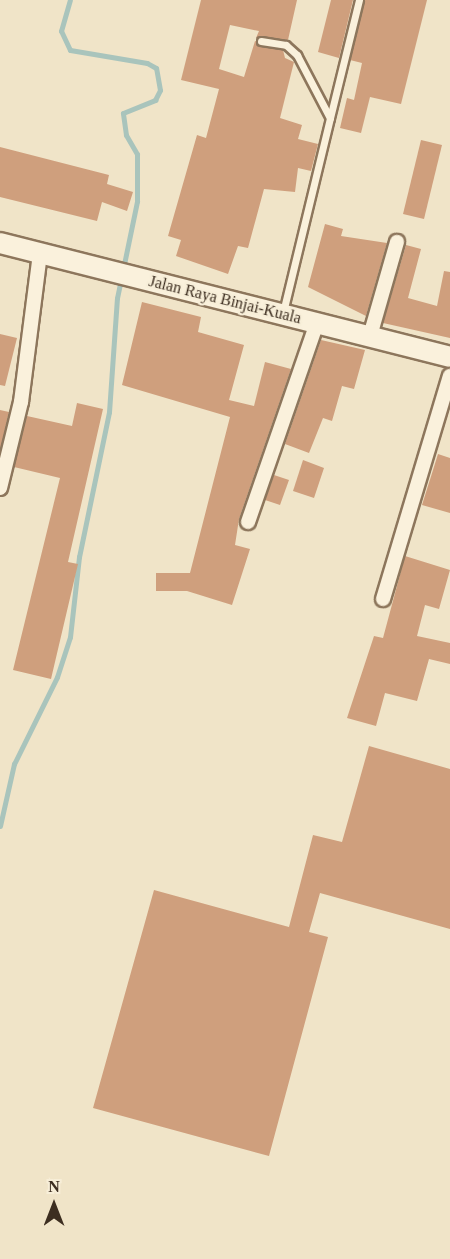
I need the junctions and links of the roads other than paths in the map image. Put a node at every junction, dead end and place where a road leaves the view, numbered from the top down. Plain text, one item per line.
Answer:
1 (359, 0) edge
2 (261, 41) dead end
3 (330, 118) junction
4 (397, 242) dead end
5 (0, 243) edge
6 (40, 253) junction
7 (282, 314) junction
8 (317, 323) junction
9 (370, 336) junction
10 (450, 357) edge
11 (450, 376) edge
12 (0, 488) edge
13 (248, 522) dead end
14 (383, 599) dead end

1 - 3 lane
2 - 3 lane
3 - 7 lane
4 - 9 street
5 - 6 main road, Jalan Raya Binjai-Kuala
6 - 7 main road, Jalan Raya Binjai-Kuala
6 - 12 street
7 - 8 main road, Jalan Raya Binjai-Kuala
8 - 9 main road, Jalan Raya Binjai-Kuala
8 - 13 street
9 - 10 main road, Jalan Raya Binjai-Kuala
11 - 14 street

